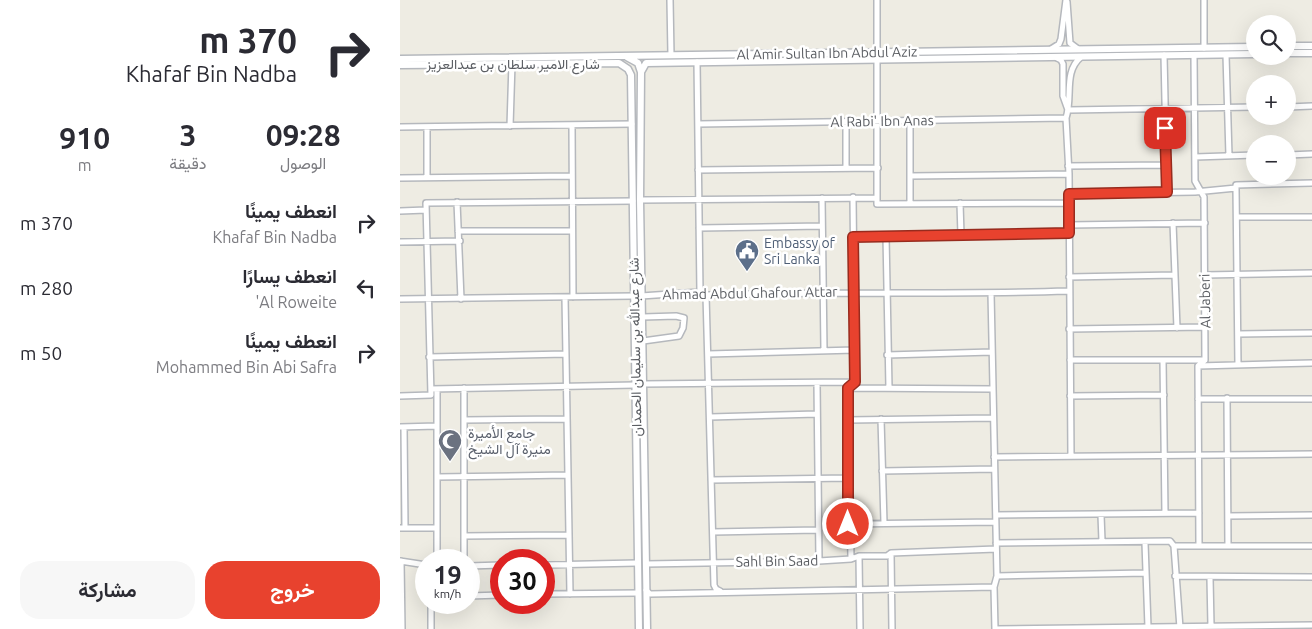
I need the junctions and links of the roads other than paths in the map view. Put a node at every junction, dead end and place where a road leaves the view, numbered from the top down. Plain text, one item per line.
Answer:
1 (670, 0) edge
2 (877, 0) edge
3 (1066, 0) edge
4 (1204, 0) edge
5 (1296, 46) edge
6 (1312, 46) edge
7 (1204, 48) junction
8 (1246, 48) edge
9 (1052, 53) junction
10 (1080, 53) junction
11 (1296, 53) edge
12 (1312, 53) edge
13 (1246, 54) edge
14 (671, 55) junction
15 (1164, 55) junction
16 (1194, 55) junction
17 (1226, 55) junction
18 (613, 56) junction
19 (644, 56) junction
20 (877, 56) junction
21 (400, 59) edge
22 (635, 62) junction
23 (697, 62) junction
24 (512, 63) junction
25 (646, 63) junction
26 (400, 65) edge
27 (622, 65) junction
28 (640, 72) junction
29 (631, 75) junction
30 (1312, 106) edge
31 (1246, 107) edge
32 (1296, 107) edge
33 (1194, 108) junction
34 (1227, 108) junction
35 (1164, 109) junction
36 (1069, 110) junction
37 (1066, 118) junction
38 (910, 121) junction
39 (846, 122) junction
40 (878, 122) junction
41 (632, 124) junction
42 (698, 124) junction
43 (572, 125) junction
44 (510, 126) junction
45 (400, 127) edge
46 (427, 127) junction
47 (1312, 154) edge
48 (1246, 155) edge
49 (1296, 155) edge
50 (1229, 156) junction
51 (1195, 157) junction
52 (1166, 164) junction
53 (1068, 166) junction
54 (846, 168) junction
55 (878, 168) junction
56 (698, 170) junction
57 (1069, 174) junction
58 (572, 176) junction
59 (910, 176) junction
60 (427, 177) junction
61 (400, 178) edge
62 (1312, 183) edge
63 (1236, 188) junction
64 (1201, 190) junction
65 (1167, 192) junction
66 (1069, 194) junction
67 (853, 197) junction
68 (822, 198) junction
69 (877, 198) junction
70 (698, 199) junction
71 (572, 200) junction
72 (636, 201) junction
73 (458, 202) junction
74 (910, 203) junction
75 (960, 203) junction
76 (1069, 203) junction
77 (426, 210) junction
78 (400, 211) edge
79 (1237, 216) junction
80 (1312, 216) edge
81 (1173, 223) junction
82 (1205, 223) junction
83 (1069, 225) junction
84 (822, 226) junction
85 (698, 228) junction
86 (458, 231) junction
87 (572, 231) junction
88 (1069, 233) junction
89 (961, 235) junction
90 (886, 236) junction
91 (853, 237) junction
92 (460, 241) junction
93 (400, 242) edge
94 (427, 242) junction
95 (1312, 273) edge
96 (1205, 274) junction
97 (1235, 274) junction
98 (1175, 275) junction
99 (1070, 277) junction
100 (824, 291) junction
101 (1070, 291) junction
102 (854, 292) junction
103 (886, 292) junction
104 (703, 293) junction
105 (991, 293) junction
106 (634, 296) junction
107 (641, 296) junction
108 (565, 297) junction
109 (573, 297) junction
110 (461, 298) junction
111 (400, 299) edge
112 (428, 299) junction
113 (642, 317) junction
114 (1206, 327) junction
115 (1177, 328) junction
116 (1070, 329) junction
117 (1312, 332) edge
118 (1238, 334) junction
119 (643, 341) junction
120 (824, 350) junction
121 (855, 350) junction
122 (992, 352) junction
123 (566, 354) junction
124 (708, 354) junction
125 (887, 355) junction
126 (429, 357) junction
127 (1070, 360) junction
128 (1164, 360) junction
129 (1205, 360) junction
130 (1312, 363) edge
131 (1238, 365) junction
132 (1198, 366) junction
133 (855, 382) junction
134 (708, 383) junction
135 (817, 383) junction
136 (644, 384) junction
137 (635, 385) junction
138 (567, 387) junction
139 (464, 388) junction
140 (848, 388) junction
141 (889, 388) junction
142 (992, 389) junction
143 (433, 391) junction
144 (1164, 395) junction
145 (400, 396) edge
146 (1070, 396) junction
147 (1227, 398) junction
148 (1198, 399) junction
149 (1312, 399) edge
150 (817, 414) junction
151 (710, 417) junction
152 (993, 418) junction
153 (566, 419) junction
154 (881, 419) junction
155 (464, 420) junction
156 (848, 420) junction
157 (437, 426) junction
158 (402, 427) edge
159 (1227, 454) junction
160 (1312, 454) edge
161 (1071, 456) junction
162 (1198, 456) junction
163 (994, 457) junction
164 (1165, 457) junction
165 (994, 469) junction
166 (882, 472) junction
167 (567, 475) junction
168 (437, 477) junction
169 (464, 477) junction
170 (849, 478) junction
171 (818, 479) junction
172 (711, 480) junction
173 (1200, 513) junction
174 (1166, 514) junction
175 (996, 515) junction
176 (1101, 515) junction
177 (1312, 515) edge
178 (1228, 516) junction
179 (995, 522) junction
180 (884, 523) junction
181 (848, 524) junction
182 (403, 528) edge
183 (437, 528) junction
184 (818, 530) junction
185 (713, 532) junction
186 (569, 535) junction
187 (464, 536) junction
188 (1102, 541) junction
189 (996, 543) junction
190 (1145, 543) junction
191 (1199, 545) junction
192 (1174, 546) junction
193 (1228, 546) junction
194 (1312, 546) edge
195 (437, 549) edge
196 (464, 549) edge
197 (996, 549) junction
198 (891, 553) junction
199 (858, 556) junction
200 (851, 559) junction
201 (401, 561) edge
202 (819, 561) junction
203 (714, 562) junction
204 (415, 563) edge
205 (637, 563) junction
206 (569, 564) junction
207 (646, 564) junction
208 (555, 565) edge
209 (1146, 573) junction
210 (997, 576) junction
211 (1175, 576) junction
212 (1312, 577) edge
213 (1210, 578) junction
214 (994, 587) junction
215 (645, 589) junction
216 (892, 589) junction
217 (858, 590) junction
218 (638, 592) junction
219 (722, 592) junction
220 (555, 594) edge
221 (570, 594) junction
222 (401, 595) edge
223 (431, 614) edge
224 (1312, 625) edge
225 (1211, 626) junction
226 (1148, 627) junction
227 (1180, 628) edge
228 (402, 629) edge
229 (431, 629) edge
230 (638, 629) edge
231 (646, 629) edge
232 (860, 629) edge
233 (892, 629) edge
234 (995, 629) edge

1 - 14 street
2 - 20 street
3 - 9 street
3 - 10 street
4 - 7 street
5 - 6 street
7 - 8 street, Al Amir Sultan Ibn Abdul Aziz
7 - 10 street, Al Amir Sultan Ibn Abdul Aziz
9 - 10 street, Al Amir Sultan Ibn Abdul Aziz
9 - 20 street, Al Amir Sultan Ibn Abdul Aziz
9 - 36 street
10 - 15 street, Al Amir Sultan Ibn Abdul Aziz
10 - 36 street
11 - 12 street
13 - 17 street, Al Amir Sultan Ibn Abdul Aziz
14 - 19 street, Al Amir Sultan Ibn Abdul Aziz
14 - 20 street, Al Amir Sultan Ibn Abdul Aziz
15 - 16 street, Al Amir Sultan Ibn Abdul Aziz
15 - 35 street
16 - 17 street, Al Amir Sultan Ibn Abdul Aziz
16 - 33 street, Al Jaberi
17 - 34 street
18 - 19 street, Al Amir Sultan Ibn Abdul Aziz
18 - 21 street, Al Amir Sultan Ibn Abdul Aziz
18 - 22 street
19 - 22 street
20 - 23 street, Al Amir Sultan Ibn Abdul Aziz
20 - 40 street
22 - 25 street, Al Amir Sultan Ibn Abdul Aziz
22 - 27 street, Al Amir Sultan Ibn Abdul Aziz
22 - 28 street, شارع عبدالله بن سليمان الحمدان
22 - 29 street, شارع عبدالله بن سليمان الحمدان
23 - 25 street, Al Amir Sultan Ibn Abdul Aziz
23 - 42 street
24 - 26 street, شارع الامير سلطان بن عبدالعزيز
24 - 27 street, شارع الامير سلطان بن عبدالعزيز
24 - 44 street
25 - 28 street
27 - 29 street
28 - 29 street
28 - 72 street, شارع عبدالله بن سليمان الحمدان
29 - 41 street, شارع عبدالله بن سليمان الحمدان
30 - 32 street
31 - 34 street
33 - 34 street
33 - 35 street
33 - 51 street, Al Jaberi
34 - 50 street
35 - 36 street
35 - 52 street
36 - 37 street
37 - 38 street, Al Rabi' Ibn Anas
37 - 53 street
38 - 40 street, Al Rabi' Ibn Anas
38 - 59 street
39 - 40 street, Al Rabi' Ibn Anas
39 - 42 street, Al Rabi' Ibn Anas
39 - 54 street
40 - 55 street
41 - 43 street
41 - 72 street, شارع عبدالله بن سليمان الحمدان
42 - 56 street
43 - 44 street
43 - 58 street
44 - 46 street
45 - 46 street
46 - 60 street
47 - 49 street
48 - 50 street
50 - 51 street
51 - 64 street, Al Jaberi
52 - 53 street
52 - 65 street
53 - 57 street
54 - 55 street
54 - 56 street
55 - 69 street
56 - 70 street
57 - 59 street
57 - 66 street
58 - 60 street
58 - 71 street
59 - 74 street
60 - 61 street
62 - 63 street
63 - 64 street
63 - 79 street
64 - 65 street
64 - 82 street, Al Jaberi
65 - 66 street
66 - 76 street
67 - 68 street
67 - 69 street
67 - 91 street
68 - 70 street
68 - 84 street
69 - 74 street
70 - 72 street
70 - 85 street
71 - 72 street
71 - 73 street
71 - 87 street
72 - 106 street, شارع عبدالله بن سليمان الحمدان
72 - 107 street, شارع عبدالله بن سليمان الحمدان
73 - 77 street
73 - 86 street
74 - 75 street
75 - 76 street
75 - 89 street
76 - 83 street
77 - 78 street
77 - 94 street
79 - 80 street
79 - 97 street
81 - 82 street
81 - 83 street
81 - 98 street
82 - 96 street, Al Jaberi
83 - 88 street
84 - 85 street
84 - 100 street
85 - 104 street
86 - 87 street
86 - 92 street
87 - 109 street
88 - 89 street
88 - 99 street
89 - 90 street
90 - 91 street
90 - 103 street
91 - 102 street
92 - 94 street
92 - 110 street
93 - 94 street
94 - 112 street
95 - 97 street
96 - 97 street
96 - 114 street, Al Jaberi
97 - 118 street
98 - 99 street
98 - 115 street
99 - 101 street
100 - 102 street, Ahmad Abdul Ghafour Attar
100 - 104 street, Ahmad Abdul Ghafour Attar
100 - 120 street
101 - 105 street, Ahmad Abdul Ghafour Attar
101 - 116 street
102 - 103 street, Ahmad Abdul Ghafour Attar
102 - 121 street
103 - 105 street, Ahmad Abdul Ghafour Attar
103 - 125 street
104 - 107 street, Ahmad Abdul Ghafour Attar
104 - 124 street
105 - 122 street
106 - 109 street
106 - 137 street, شارع عبدالله بن سليمان الحمدان
107 - 113 street, شارع عبدالله بن سليمان الحمدان
108 - 109 street
108 - 110 street
108 - 123 street
110 - 112 street
111 - 112 street
112 - 126 street
113 - 119 street, شارع عبدالله بن سليمان الحمدان
113 - 119 street
114 - 115 street
114 - 129 street, Al Jaberi
115 - 116 street
116 - 127 street
117 - 118 street
118 - 131 street
119 - 136 street, شارع عبدالله بن سليمان الحمدان
120 - 121 street
120 - 124 street
121 - 133 street
122 - 125 street
122 - 142 street
123 - 126 street
123 - 138 street
124 - 134 street
125 - 141 street
126 - 143 street
127 - 128 street
127 - 146 street
128 - 129 street
128 - 144 street
129 - 132 street
130 - 131 street
131 - 132 street
132 - 148 street
133 - 135 street
133 - 140 street
134 - 135 street
134 - 136 street
134 - 151 street
135 - 150 street
136 - 207 street, شارع عبدالله بن سليمان الحمدان
137 - 138 street
137 - 205 street, شارع عبدالله بن سليمان الحمدان
138 - 139 street
138 - 153 street
139 - 143 street
139 - 155 street
140 - 141 street
140 - 156 street
141 - 142 street
142 - 152 street
143 - 145 street
143 - 157 street
144 - 146 street
144 - 164 street
146 - 161 street
147 - 148 street
147 - 149 street
147 - 159 street
148 - 162 street
150 - 151 street
150 - 171 street
151 - 172 street
152 - 154 street
152 - 163 street
153 - 155 street
153 - 167 street
154 - 156 street
154 - 166 street
155 - 169 street
156 - 170 street
157 - 158 street
157 - 168 street
158 - 182 street
159 - 160 street
159 - 162 street
159 - 178 street
161 - 163 street
161 - 164 street
162 - 164 street
162 - 173 street
163 - 165 street
164 - 174 street
165 - 166 street
165 - 175 street
166 - 180 street
167 - 169 street
167 - 186 street
168 - 169 street
168 - 183 street
169 - 187 street
170 - 171 street
170 - 181 street
171 - 172 street
171 - 184 street
172 - 185 street
173 - 174 street
173 - 191 street
174 - 176 street
175 - 176 street
175 - 179 street
176 - 188 street
177 - 178 street
178 - 193 street
179 - 180 street
179 - 189 street
180 - 181 street
181 - 200 street
182 - 183 street
183 - 195 street
184 - 185 street
184 - 202 street
185 - 203 street
186 - 187 street
186 - 206 street
187 - 196 street
188 - 189 street
188 - 190 street
189 - 197 street
190 - 192 street
190 - 209 street
191 - 192 street
191 - 193 street
192 - 211 street
193 - 194 street
197 - 198 street, Sahl Bin Saad
197 - 210 street
198 - 199 street, Sahl Bin Saad
198 - 216 street
199 - 200 street, Sahl Bin Saad
199 - 217 street
200 - 202 street, Sahl Bin Saad
201 - 204 street
201 - 222 street
202 - 203 street, Sahl Bin Saad
203 - 207 street, Sahl Bin Saad
203 - 219 street
205 - 206 street
205 - 218 street, شارع عبدالله بن سليمان الحمدان
206 - 208 street
206 - 221 street
207 - 215 street, شارع عبدالله بن سليمان الحمدان
209 - 210 street
209 - 226 street
210 - 214 street
211 - 213 street
211 - 227 street
212 - 213 street
213 - 225 street
214 - 216 street
214 - 234 street
215 - 219 street
215 - 231 street, شارع عبدالله بن سليمان الحمدان
216 - 217 street
216 - 233 street
217 - 219 street
217 - 232 street
218 - 221 street
218 - 230 street, شارع عبدالله بن سليمان الحمدان
220 - 221 street
222 - 228 street
223 - 229 street
224 - 225 street
225 - 227 street
226 - 227 street
226 - 234 street

